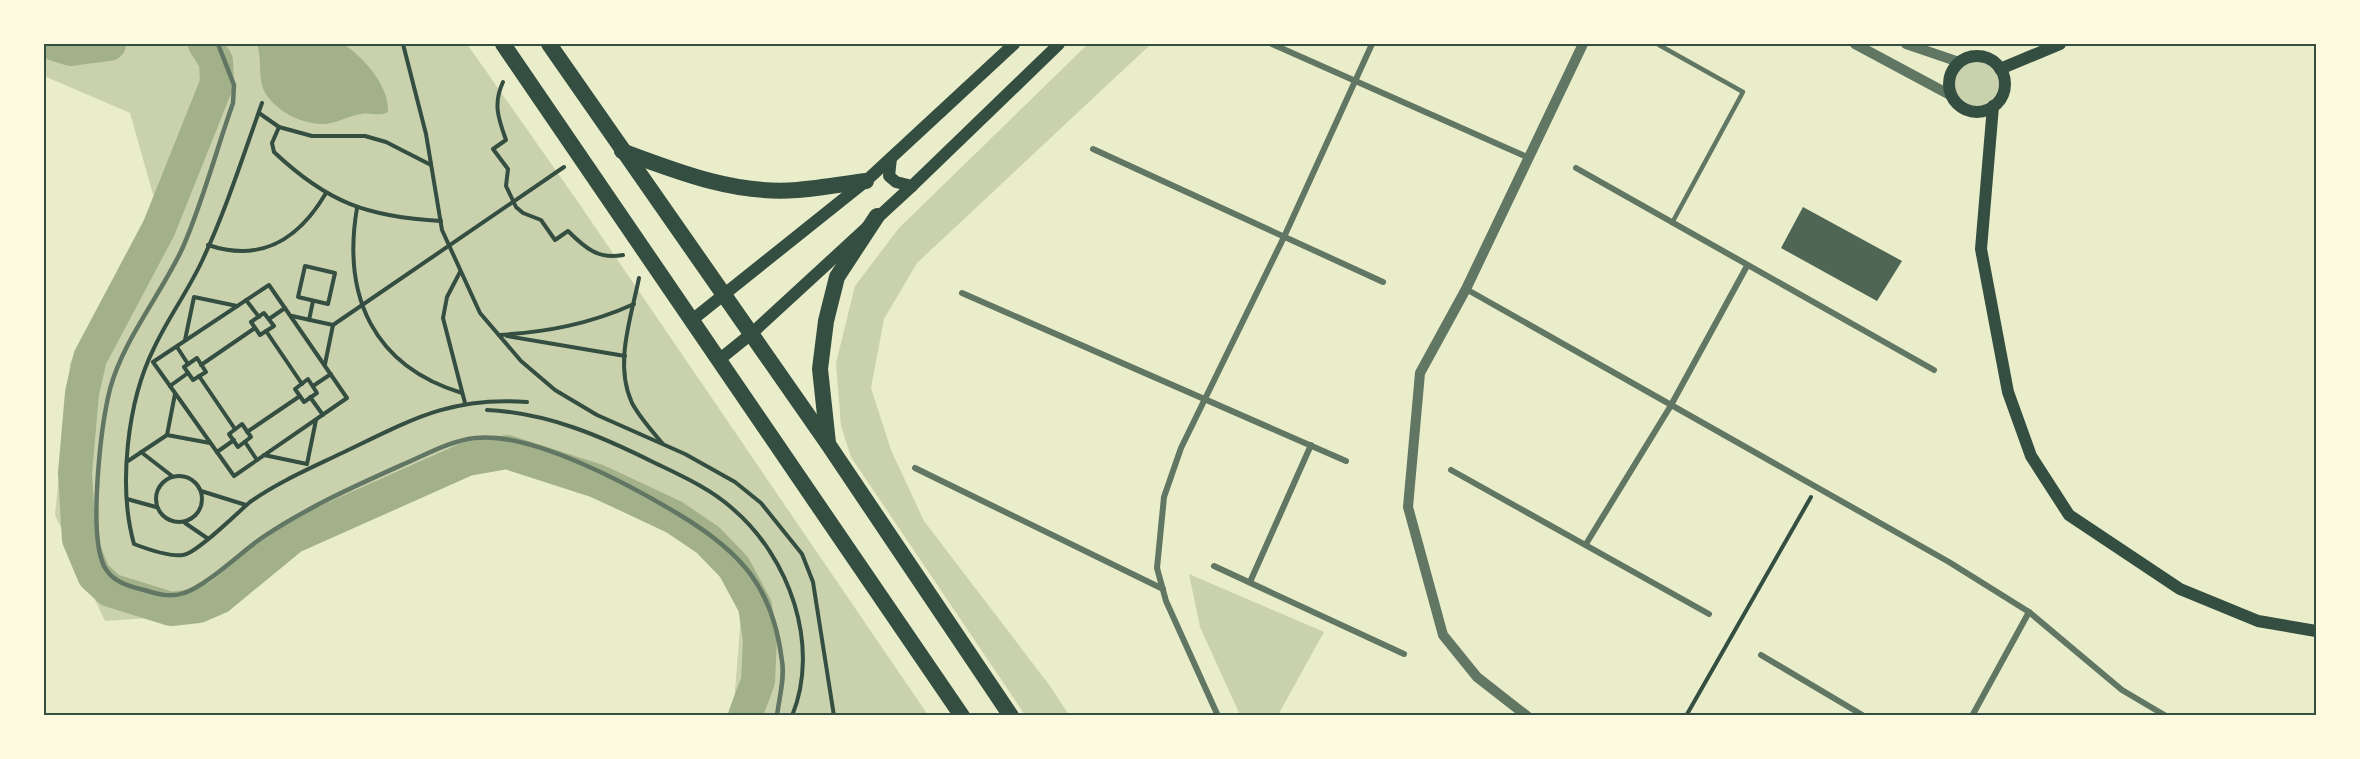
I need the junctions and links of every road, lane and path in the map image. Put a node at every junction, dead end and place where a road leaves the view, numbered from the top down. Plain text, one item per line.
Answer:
1 (218, 44) edge
2 (403, 44) edge
3 (503, 44) edge
4 (549, 44) edge
5 (1014, 44) edge
6 (1059, 44) edge
7 (1272, 44) edge
8 (1372, 44) edge
9 (1583, 44) edge
10 (1855, 44) edge
11 (1906, 44) edge
12 (2060, 44) edge
13 (1659, 45) edge
14 (1959, 62) junction
15 (2000, 69) junction
16 (1356, 80) junction
17 (503, 82) dead end
18 (1952, 96) junction
19 (262, 103) dead end
20 (1993, 106) junction
21 (258, 112) junction
22 (279, 127) junction
23 (1093, 149) dead end
24 (622, 151) junction
25 (1527, 157) junction
26 (891, 158) junction
27 (432, 165) junction
28 (564, 167) dead end
29 (1576, 168) dead end
30 (866, 181) junction
31 (912, 186) junction
32 (326, 193) junction
33 (513, 202) junction
34 (357, 208) junction
35 (877, 216) junction
36 (441, 221) junction
37 (1672, 223) junction
38 (1284, 237) junction
39 (208, 245) junction
40 (449, 245) junction
41 (623, 255) dead end
42 (1747, 266) junction
43 (460, 272) junction
44 (639, 278) dead end
45 (1383, 282) dead end
46 (187, 287) junction
47 (1466, 289) junction
48 (962, 293) dead end
49 (723, 295) junction
50 (194, 297) junction
51 (246, 300) junction
52 (314, 301) junction
53 (634, 303) junction
54 (237, 306) junction
55 (362, 306) junction
56 (285, 308) junction
57 (291, 316) junction
58 (259, 317) junction
59 (269, 319) junction
60 (309, 320) junction
61 (692, 320) junction
62 (333, 325) junction
63 (255, 328) junction
64 (266, 331) junction
65 (498, 334) junction
66 (751, 334) junction
67 (185, 341) junction
68 (177, 347) junction
69 (625, 356) junction
70 (720, 359) junction
71 (151, 362) junction
72 (188, 364) junction
73 (201, 364) junction
74 (325, 365) junction
75 (1934, 370) dead end
76 (188, 373) junction
77 (331, 374) junction
78 (199, 376) junction
79 (302, 384) junction
80 (170, 386) junction
81 (313, 386) junction
82 (462, 393) junction
83 (176, 394) junction
84 (300, 396) junction
85 (310, 398) junction
86 (1206, 399) junction
87 (527, 402) dead end
88 (465, 403) junction
89 (1670, 407) junction
90 (323, 415) junction
91 (316, 420) junction
92 (235, 429) junction
93 (248, 432) junction
94 (167, 435) junction
95 (234, 440) junction
96 (245, 442) junction
97 (211, 443) junction
98 (828, 444) junction
99 (664, 445) junction
100 (1311, 445) junction
101 (141, 452) junction
102 (217, 452) junction
103 (264, 455) junction
104 (257, 460) junction
105 (128, 461) junction
106 (1346, 461) dead end
107 (307, 464) junction
108 (915, 468) dead end
109 (310, 469) junction
110 (1451, 470) dead end
111 (173, 476) junction
112 (1815, 489) junction
113 (201, 491) junction
114 (127, 500) junction
115 (246, 506) junction
116 (156, 507) junction
117 (184, 522) junction
118 (207, 538) junction
119 (1586, 544) junction
120 (1214, 566) dead end
121 (1250, 582) junction
122 (1163, 589) junction
123 (2029, 612) junction
124 (1709, 614) dead end
125 (2316, 631) edge
126 (1404, 654) dead end
127 (1761, 655) dead end
128 (777, 716) edge
129 (834, 716) edge
130 (962, 716) edge
131 (1011, 716) edge
132 (1218, 716) edge
133 (1527, 716) edge
134 (1686, 716) edge
135 (1864, 716) edge
136 (1972, 716) edge
137 (2166, 716) edge

1 - 128 lane
2 - 27 path
3 - 61 highway
4 - 24 highway
5 - 26 main road
6 - 31 main road
7 - 16 street
8 - 16 street
9 - 25 street
10 - 18 street
11 - 14 street
12 - 15 main road
13 - 37 lane
14 - 15 main road
14 - 18 main road
15 - 20 main road
16 - 25 street
16 - 38 street
17 - 33 path
18 - 20 main road
19 - 21 path
20 - 125 main road
21 - 22 path
21 - 39 path
22 - 27 path
22 - 32 path
23 - 38 street
24 - 30 highway
24 - 49 highway
25 - 47 street
26 - 30 main road
26 - 31 main road
27 - 36 path
28 - 33 path
29 - 37 street
30 - 49 main road
31 - 35 main road
32 - 34 path
32 - 39 path
33 - 40 path
33 - 41 path
34 - 36 path
34 - 55 path
35 - 66 main road
35 - 98 highway
36 - 40 path
37 - 42 street
38 - 45 street
38 - 86 street
39 - 46 path
40 - 43 path
40 - 55 path
42 - 75 street
42 - 89 street
43 - 65 path
43 - 82 path
44 - 53 path
46 - 50 path
46 - 71 path
47 - 89 street
47 - 133 street
48 - 86 street
49 - 61 main road
49 - 66 highway
50 - 54 path
50 - 67 path
51 - 54 path
51 - 56 path
51 - 58 path
52 - 52 path
52 - 60 path
53 - 65 path
53 - 69 path
54 - 67 path
55 - 62 path
55 - 82 path
56 - 57 path
56 - 59 path
57 - 60 path
57 - 74 path
58 - 59 path
58 - 63 path
59 - 64 path
60 - 62 path
61 - 70 highway
62 - 74 path
63 - 64 path
63 - 73 path
64 - 79 path
65 - 69 path
65 - 99 path
66 - 70 main road
66 - 98 highway
67 - 68 path
68 - 71 path
68 - 72 path
69 - 99 path
70 - 130 highway
71 - 80 path
71 - 105 path
72 - 73 path
72 - 76 path
73 - 78 path
74 - 77 path
76 - 78 path
76 - 80 path
77 - 81 path
77 - 90 path
78 - 92 path
79 - 81 path
79 - 84 path
80 - 83 path
81 - 85 path
82 - 88 path
83 - 94 path
83 - 97 path
84 - 85 path
84 - 93 path
85 - 90 path
86 - 100 street
86 - 122 street
87 - 88 path
88 - 109 path
89 - 112 street
89 - 119 street
90 - 91 path
91 - 103 path
91 - 107 path
92 - 93 path
92 - 95 path
93 - 96 path
94 - 97 path
94 - 101 path
95 - 96 path
95 - 102 path
96 - 104 path
97 - 102 path
98 - 131 highway
99 - 129 path
100 - 106 street
100 - 121 street
101 - 105 path
101 - 111 path
102 - 104 path
103 - 104 path
103 - 107 path
105 - 114 path
107 - 109 path
108 - 122 street
109 - 115 path
110 - 119 street
111 - 113 path
111 - 116 path
112 - 123 street
112 - 134 path
113 - 115 path
113 - 117 path
114 - 116 path
114 - 118 path
115 - 118 path
116 - 117 path
117 - 118 path
119 - 124 street
120 - 121 street
121 - 126 street
122 - 132 street
123 - 136 street
123 - 137 street
127 - 135 street

